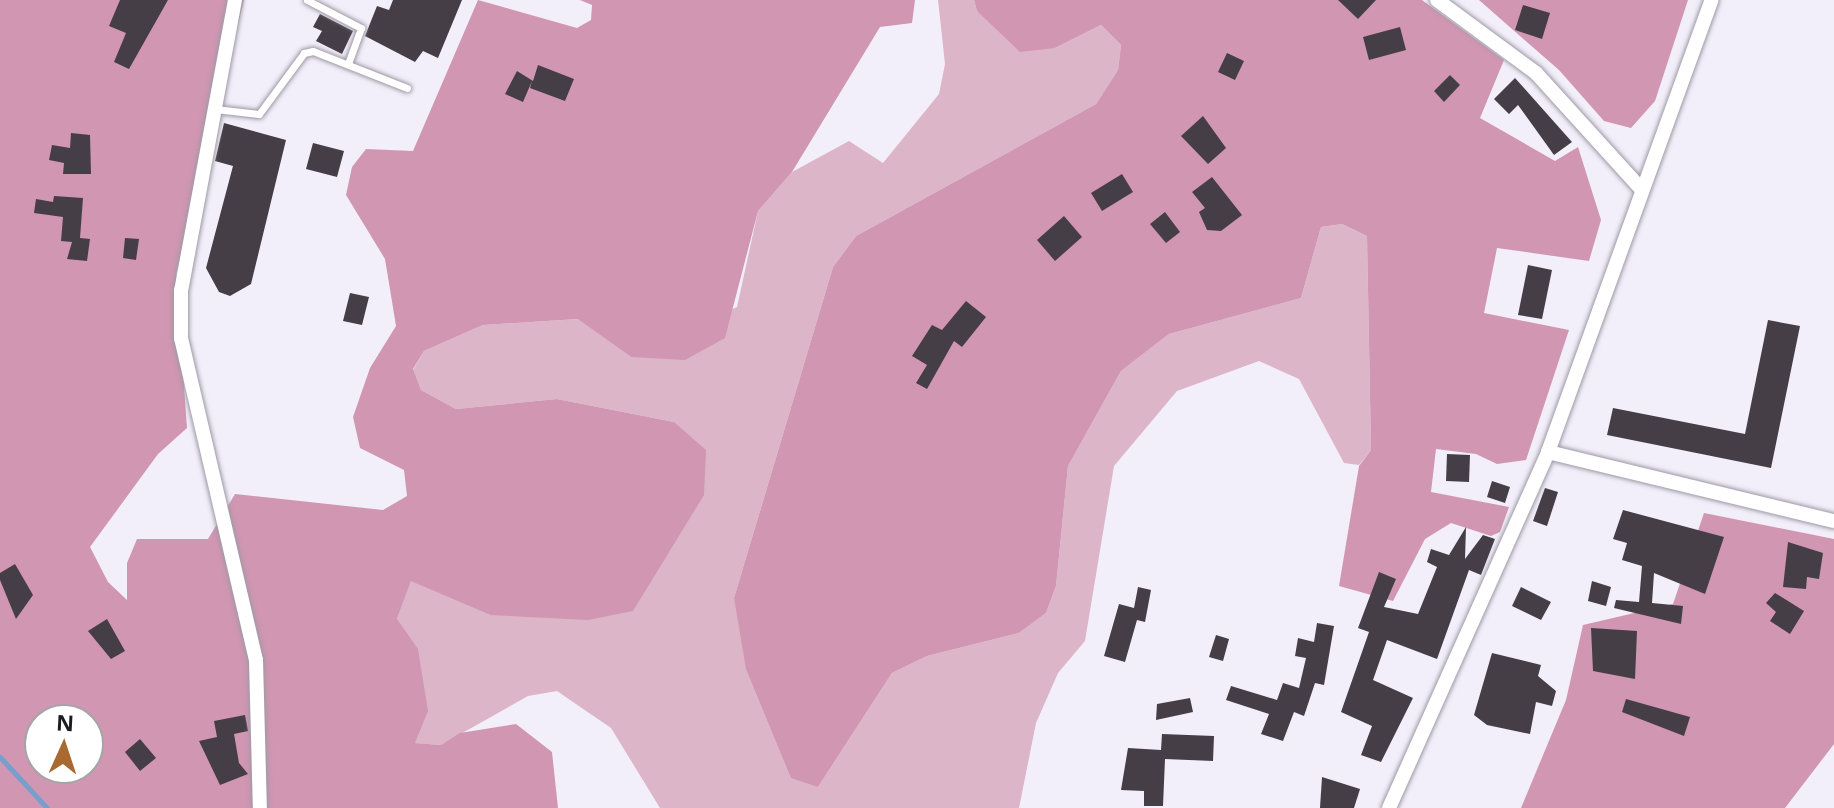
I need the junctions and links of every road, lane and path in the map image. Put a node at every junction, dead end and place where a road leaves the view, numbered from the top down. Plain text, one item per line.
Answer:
1 (235, 0) edge
2 (307, 0) edge
3 (1437, 0) edge
4 (1712, 0) edge
5 (348, 64) junction
6 (407, 88) dead end
7 (215, 109) junction
8 (1642, 190) junction
9 (1548, 452) junction
10 (1834, 521) edge
11 (260, 808) edge
12 (1389, 808) edge

1 - 7 street
2 - 5 lane
3 - 8 street
4 - 8 street
5 - 6 lane
5 - 7 lane
7 - 11 street
8 - 9 street
9 - 10 street
9 - 12 street

